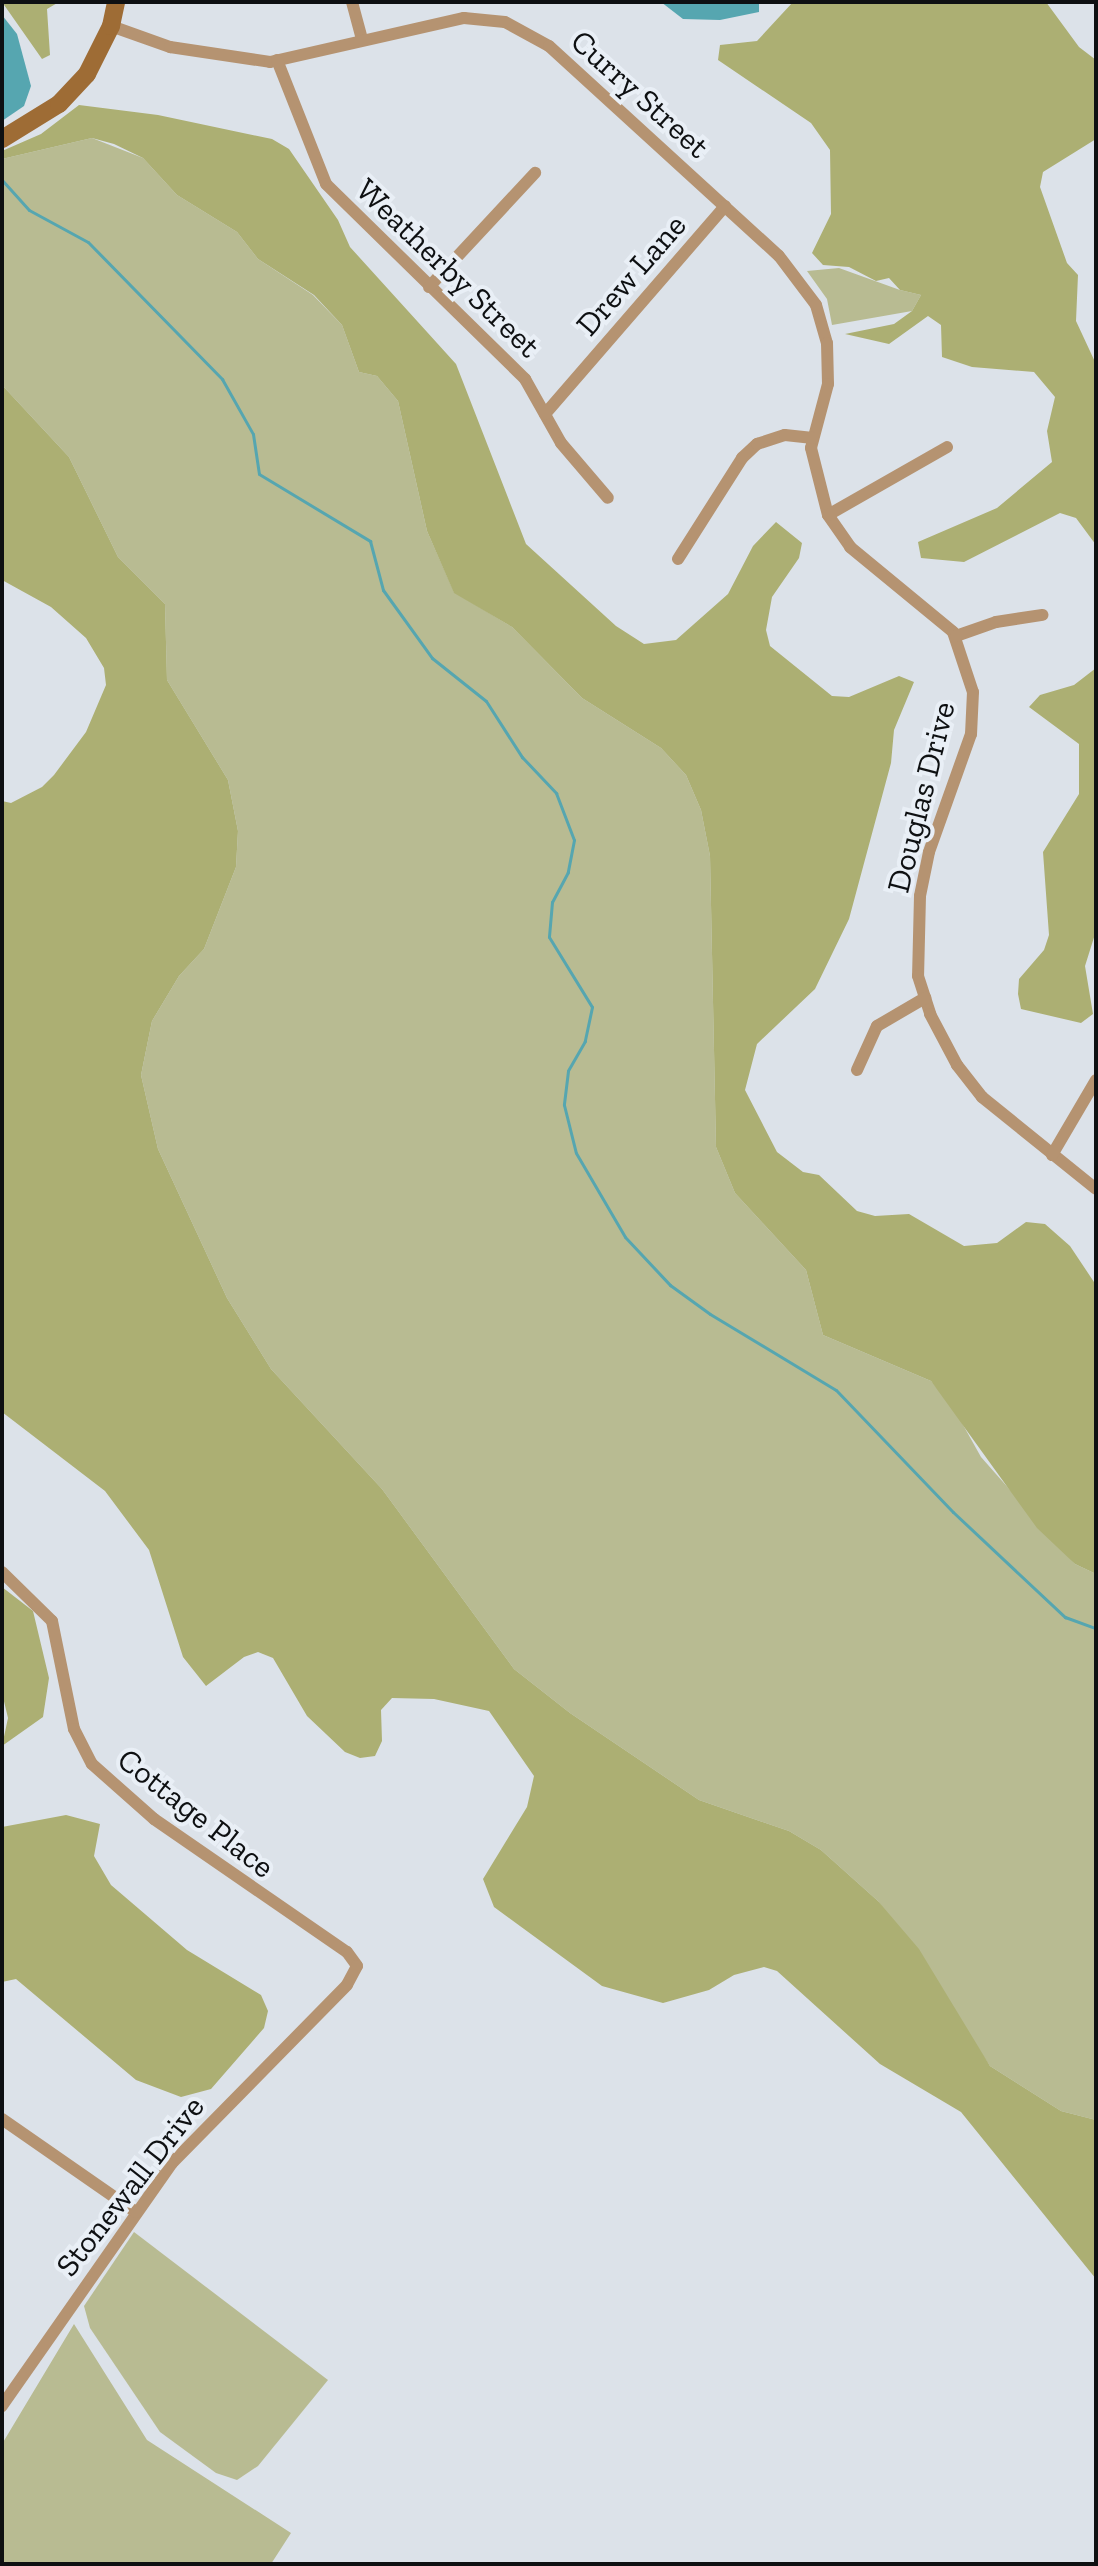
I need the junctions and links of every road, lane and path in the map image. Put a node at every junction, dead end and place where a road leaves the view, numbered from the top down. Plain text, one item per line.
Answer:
1 (116, 2) edge
2 (352, 2) edge
3 (111, 26) junction
4 (362, 40) junction
5 (277, 60) junction
6 (7, 137) edge
7 (535, 173) dead end
8 (725, 206) junction
9 (429, 287) junction
10 (545, 414) junction
11 (813, 438) junction
12 (947, 447) dead end
13 (608, 498) dead end
14 (828, 515) junction
15 (678, 559) dead end
16 (1042, 615) dead end
17 (956, 636) junction
18 (925, 998) junction
19 (857, 1070) dead end
20 (1096, 1080) edge
21 (1052, 1155) junction
22 (1096, 1189) edge
23 (2, 1572) edge
24 (334, 1943) joint
25 (2, 2119) edge
26 (136, 2212) junction
27 (2, 2406) edge

1 - 3 street
2 - 4 street
3 - 5 street, Curry Street
3 - 6 street
4 - 5 street, Curry Street
4 - 8 street, Curry Street
5 - 9 street, Weatherby Street
7 - 9 street
8 - 10 street, Drew Lane
8 - 11 street, Curry Street
9 - 10 street, Weatherby Street
10 - 13 street, Weatherby Street
11 - 14 street, Curry Street
11 - 15 street
12 - 14 street
14 - 17 street, Curry Street
16 - 17 street
17 - 18 street, Douglas Drive
18 - 19 street
18 - 21 street, Douglas Drive
20 - 21 street
21 - 22 street, Douglas Drive
23 - 24 street, Cottage Place
24 - 26 street, Stonewall Drive
25 - 26 street
26 - 27 street, Stonewall Drive

